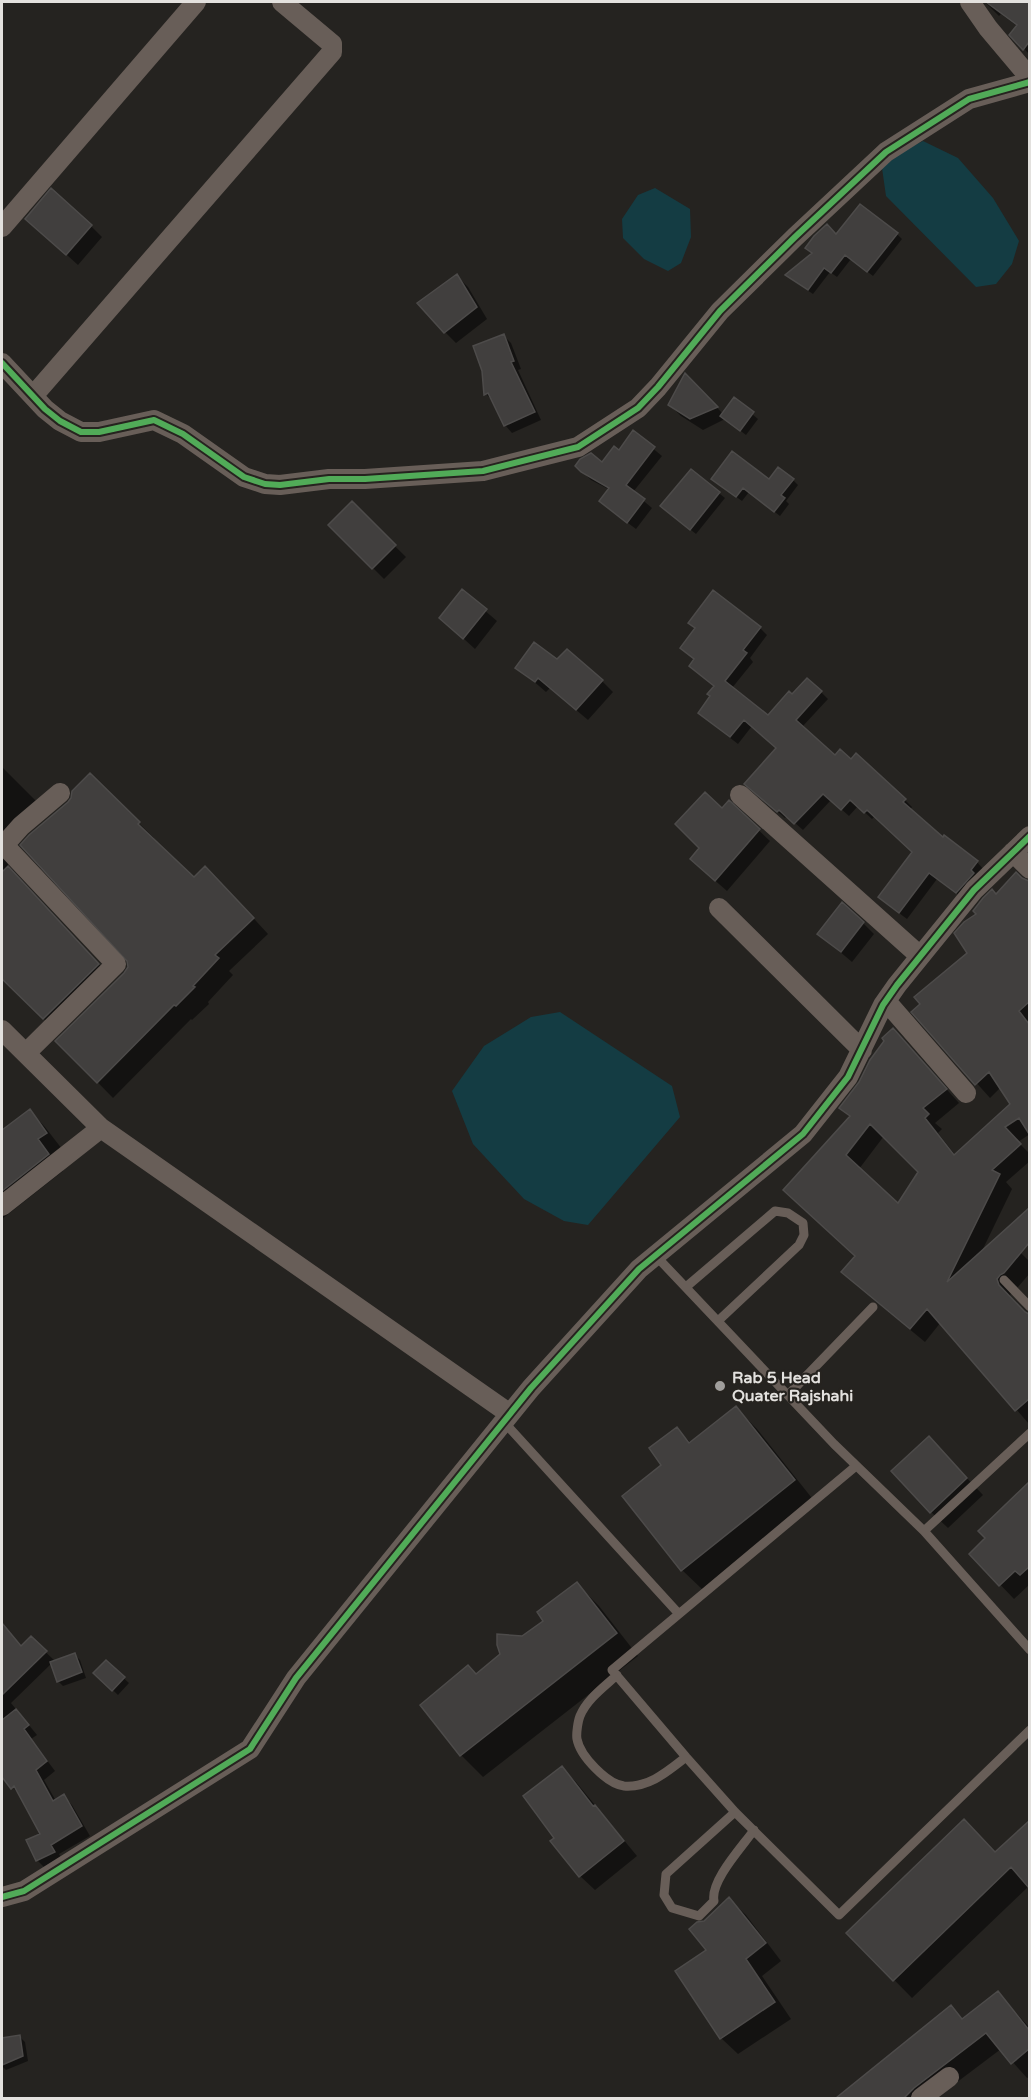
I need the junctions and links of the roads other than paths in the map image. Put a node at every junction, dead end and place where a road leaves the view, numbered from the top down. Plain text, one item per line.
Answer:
1 (196, 2) edge
2 (282, 2) edge
3 (970, 2) edge
4 (1029, 80) edge
5 (2, 227) edge
6 (2, 363) edge
7 (33, 396) junction
8 (60, 794) dead end
9 (740, 795) dead end
10 (1029, 836) edge
11 (1013, 852) junction
12 (1029, 868) edge
13 (719, 908) dead end
14 (920, 956) junction
15 (886, 1000) junction
16 (2, 1030) edge
17 (862, 1050) junction
18 (26, 1053) junction
19 (966, 1093) dead end
20 (102, 1128) junction
21 (2, 1206) edge
22 (656, 1256) junction
23 (1004, 1280) dead end
24 (686, 1287) junction
25 (873, 1307) dead end
26 (1029, 1307) edge
27 (718, 1321) junction
28 (788, 1395) junction
29 (507, 1418) junction
30 (1029, 1432) edge
31 (856, 1466) junction
32 (924, 1531) junction
33 (680, 1614) junction
34 (1029, 1650) edge
35 (617, 1676) junction
36 (1029, 1730) edge
37 (686, 1757) junction
38 (735, 1812) junction
39 (754, 1830) junction
40 (2, 1897) edge
41 (949, 2077) dead end
42 (921, 2098) edge

1 - 5 street
2 - 7 street
3 - 4 street
4 - 7 street
6 - 7 street
8 - 18 street
9 - 14 street
10 - 11 street
11 - 12 street
11 - 14 street
13 - 17 street
14 - 15 street
15 - 17 street
15 - 19 street
16 - 18 street
17 - 22 street
18 - 20 street
20 - 21 street
20 - 29 street
22 - 24 lane
22 - 29 street
23 - 26 lane
24 - 27 lane
24 - 27 lane
25 - 28 lane
27 - 28 lane
28 - 31 lane
29 - 33 lane
29 - 40 street
30 - 32 lane
31 - 32 lane
31 - 33 lane
32 - 34 lane
33 - 35 lane
35 - 37 lane
35 - 37 lane
36 - 39 lane
37 - 38 lane
38 - 39 lane
38 - 39 lane
41 - 42 street

